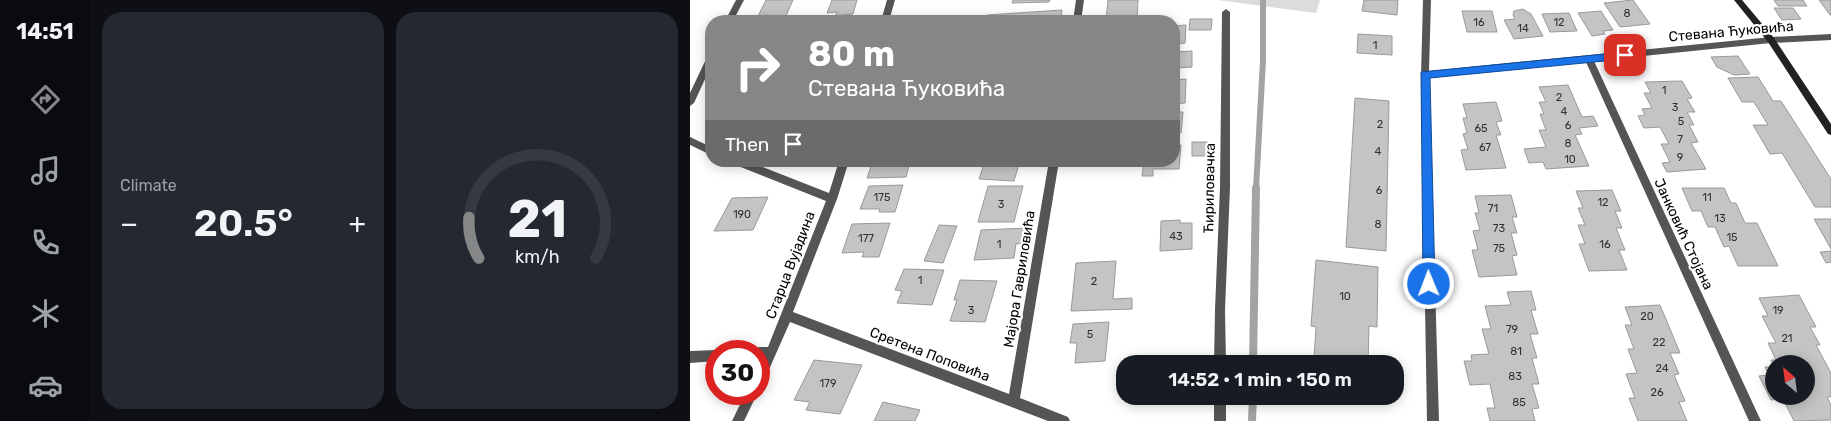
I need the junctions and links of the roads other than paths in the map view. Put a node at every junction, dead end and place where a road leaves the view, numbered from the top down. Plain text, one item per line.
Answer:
1 (740, 0) edge
2 (891, 0) edge
3 (1080, 0) edge
4 (1427, 0) edge
5 (1738, 0) edge
6 (1226, 12) dead end
7 (732, 15) edge
8 (887, 15) edge
9 (1078, 15) edge
10 (1831, 37) edge
11 (1770, 40) junction
12 (1589, 59) junction
13 (705, 70) edge
14 (1425, 75) junction
15 (690, 103) edge
16 (1831, 131) edge
17 (690, 142) edge
18 (705, 148) edge
19 (751, 167) edge
20 (842, 167) edge
21 (1053, 167) edge
22 (832, 199) junction
23 (786, 315) junction
24 (772, 352) joint
25 (1220, 355) edge
26 (705, 356) edge
27 (770, 356) edge
28 (690, 357) edge
29 (1014, 401) junction
30 (746, 405) edge
31 (1220, 405) edge
32 (1037, 416) edge
33 (738, 421) edge
34 (1064, 421) edge
35 (1220, 421) edge
36 (1433, 421) edge
37 (1755, 421) edge

1 - 7 street
2 - 8 street
3 - 9 street
4 - 14 street
5 - 11 street
6 - 25 street, Ћириловачка
10 - 11 street, Стевана Ћуковића
11 - 12 street, Стевана Ћуковића
11 - 16 street
12 - 14 street, Стевана Ћуковића
12 - 37 street, Јанковић Стојана
13 - 15 street
14 - 36 street
17 - 18 street
19 - 22 street
20 - 22 street, Старца Вујадина
21 - 29 street, Мајора Гавриловића
22 - 23 street, Старца Вујадина
23 - 24 street, Старца Вујадина
23 - 29 street, Сретена Поповића
24 - 27 street, Старца Вујадина
26 - 28 street
29 - 32 street, Сретена Поповића
30 - 33 street
31 - 35 street
32 - 34 street, Сретена Поповића

